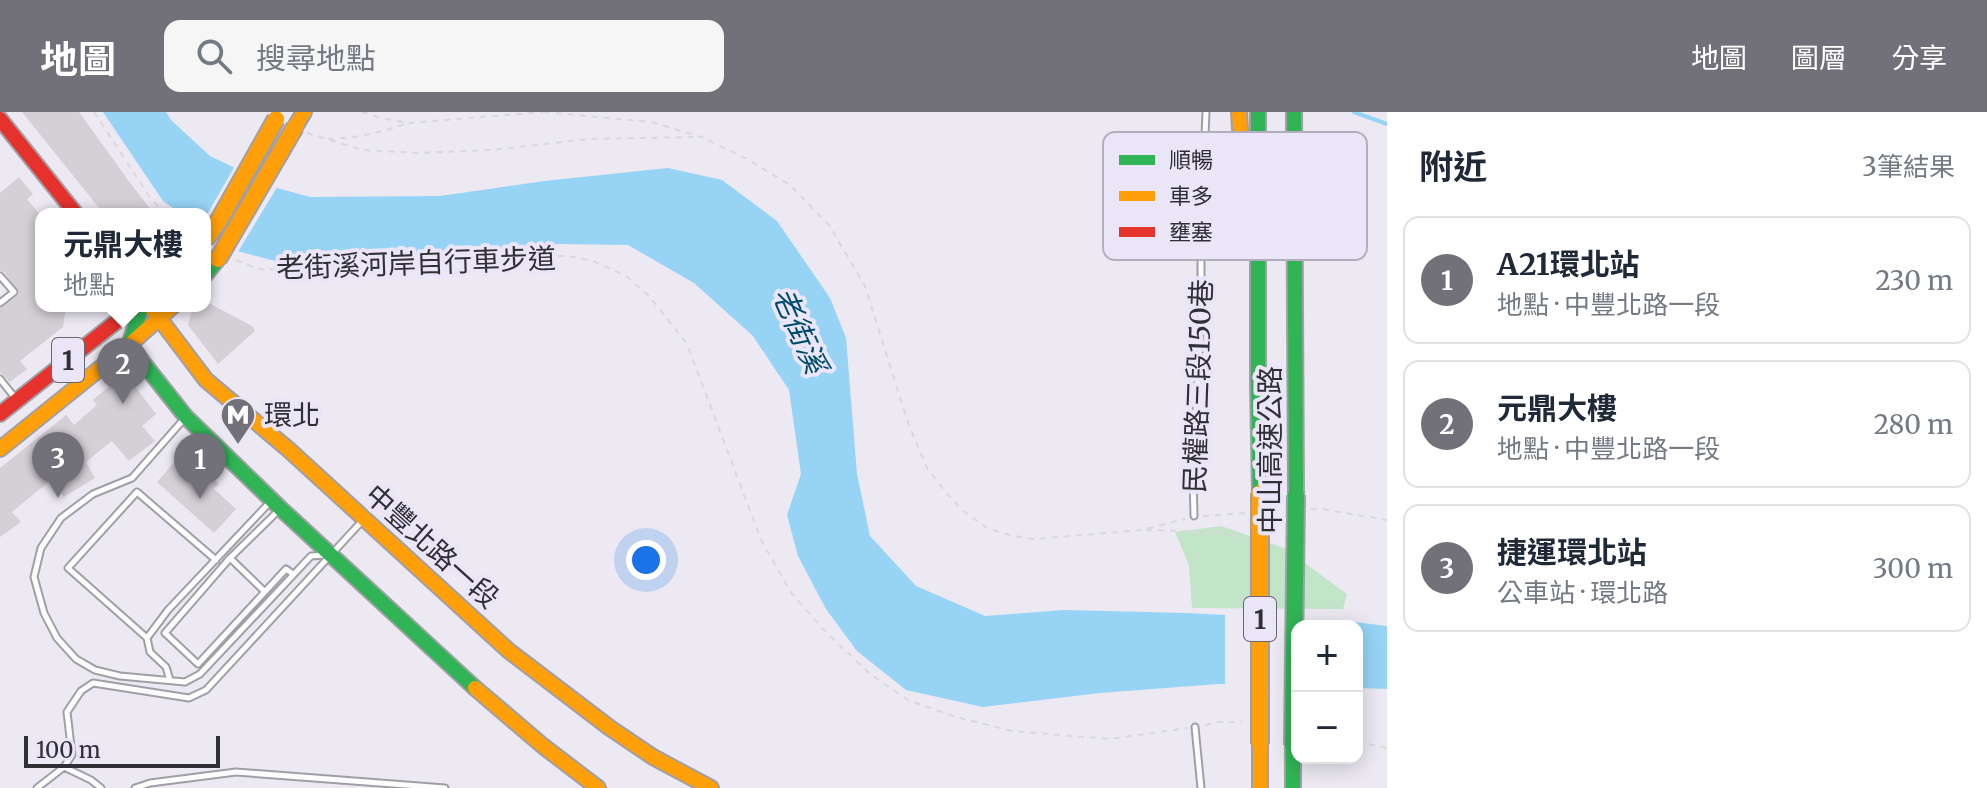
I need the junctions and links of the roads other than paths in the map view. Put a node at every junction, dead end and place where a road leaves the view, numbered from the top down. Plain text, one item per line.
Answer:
1 (1206, 112) edge
2 (1239, 112) edge
3 (1294, 112) edge
4 (1306, 112) edge
5 (278, 115) edge
6 (0, 119) edge
7 (302, 124) edge
8 (1205, 132) edge
9 (1240, 132) edge
10 (1294, 132) edge
11 (1305, 132) edge
12 (71, 208) edge
13 (211, 232) edge
14 (1201, 260) edge
15 (1249, 260) edge
16 (1258, 260) edge
17 (1296, 260) edge
18 (1298, 260) edge
19 (211, 271) edge
20 (0, 276) edge
21 (1296, 296) junction
22 (0, 303) edge
23 (128, 312) edge
24 (140, 312) edge
25 (155, 312) edge
26 (129, 345) junction
27 (0, 379) edge
28 (1258, 384) junction
29 (17, 400) junction
30 (0, 414) edge
31 (186, 417) junction
32 (0, 449) edge
33 (276, 504) junction
34 (1194, 516) road end
35 (364, 520) junction
36 (330, 554) junction
37 (230, 558) junction
38 (216, 560) junction
39 (293, 574) junction
40 (264, 591) junction
41 (147, 638) junction
42 (170, 680) junction
43 (1195, 727) road end
44 (64, 767) junction
45 (37, 788) edge
46 (101, 788) edge
47 (135, 788) edge
48 (445, 788) edge
49 (598, 788) edge
50 (711, 788) edge
51 (1201, 788) edge
52 (1260, 788) edge
53 (1293, 788) edge

1 - 8 lane, 民權路三段150巷
2 - 9 main road, 1
3 - 10 main road, 中山高速公路 / 1
4 - 11 main road, 1
5 - 13 main road, bridge
6 - 12 main road
7 - 19 main road, bridge
14 - 34 lane, 民權路三段150巷
15 - 28 main road, 1
16 - 28 main road, 中山高速公路 / 1
17 - 21 main road, 中山高速公路 / 1
18 - 21 main road, 1
20 - 22 lane
21 - 53 main road, 中山高速公路 / 1, bridge
23 - 29 main road, 1
24 - 26 main road
25 - 26 main road, 1
25 - 35 main road, 中豐北路一段
26 - 31 main road
26 - 32 main road, 1
27 - 29 lane
28 - 52 main road, 中山高速公路 / 1, bridge
29 - 30 main road, 1
31 - 33 main road
31 - 42 lane
33 - 36 main road
33 - 37 lane
33 - 38 lane
35 - 36 lane
35 - 50 main road, 中豐北路一段
36 - 39 lane
36 - 44 lane
36 - 49 main road
37 - 40 lane
37 - 40 lane
38 - 41 lane
38 - 41 lane
39 - 40 lane
39 - 42 lane
41 - 42 lane
43 - 51 lane
44 - 45 lane
44 - 46 lane
47 - 48 lane

